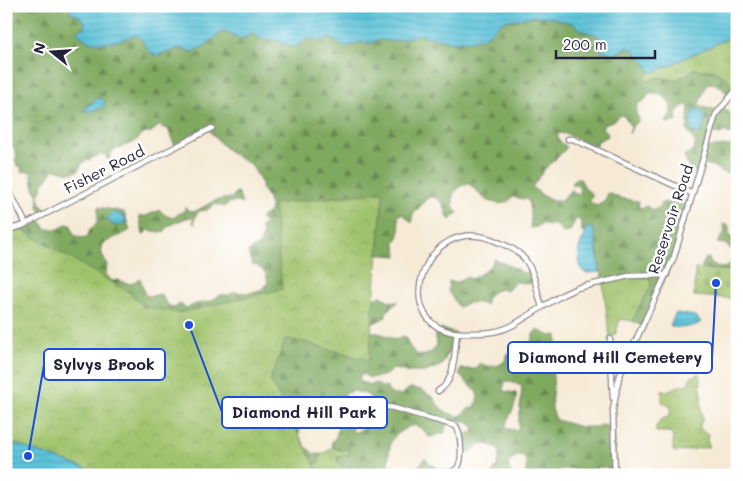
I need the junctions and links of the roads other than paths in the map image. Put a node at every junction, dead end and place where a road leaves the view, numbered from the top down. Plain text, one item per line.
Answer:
1 (737, 89) edge
2 (212, 128) dead end
3 (568, 139) dead end
4 (6, 184) edge
5 (693, 194) junction
6 (26, 224) junction
7 (6, 230) edge
8 (667, 274) junction
9 (542, 307) junction
10 (457, 333) junction
11 (610, 339) dead end
12 (736, 378) edge
13 (737, 387) edge
14 (438, 391) dead end
15 (358, 402) dead end
16 (613, 410) junction
17 (444, 475) edge
18 (614, 475) edge

1 - 5 street, Reservoir Road
2 - 6 street, Fisher Road
3 - 5 street
4 - 6 street
5 - 8 street, Reservoir Road
6 - 7 street, Fisher Road
8 - 9 street
8 - 16 street, Reservoir Road
9 - 10 street
9 - 10 street
10 - 14 street
11 - 16 street
12 - 13 street
15 - 17 street
16 - 18 street, Reservoir Road

